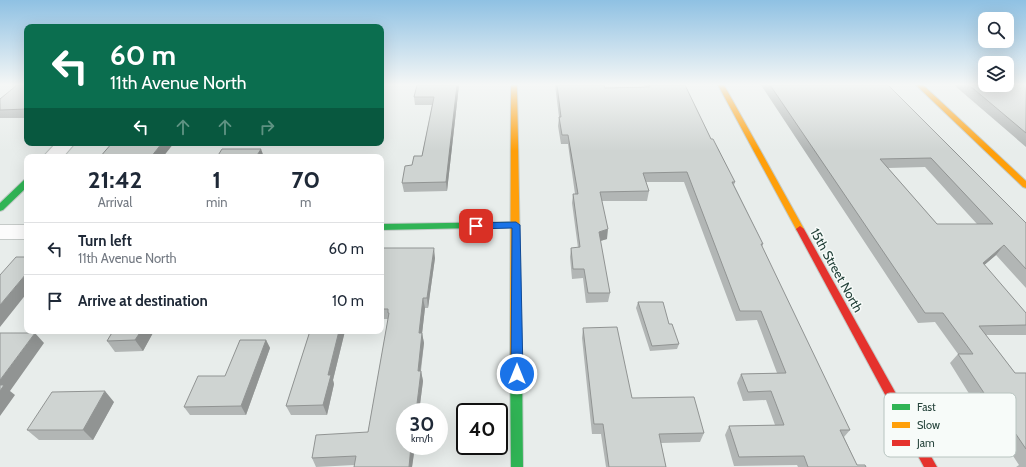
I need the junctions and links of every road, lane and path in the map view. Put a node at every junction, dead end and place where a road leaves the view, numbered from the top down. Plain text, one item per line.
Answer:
1 (514, 107) edge
2 (732, 107) edge
3 (941, 107) edge
4 (63, 146) edge
5 (55, 154) edge
6 (24, 185) edge
7 (1026, 185) edge
8 (0, 208) edge
9 (516, 225) junction
10 (384, 227) edge
11 (0, 232) edge
12 (24, 232) edge
13 (889, 393) edge
14 (925, 457) edge
15 (517, 467) edge
16 (930, 467) edge

1 - 9 street
2 - 13 street, 15th Street North
3 - 7 street
4 - 5 street
6 - 8 street
9 - 10 street
9 - 15 street
11 - 12 street
14 - 16 street, 15th Street North

